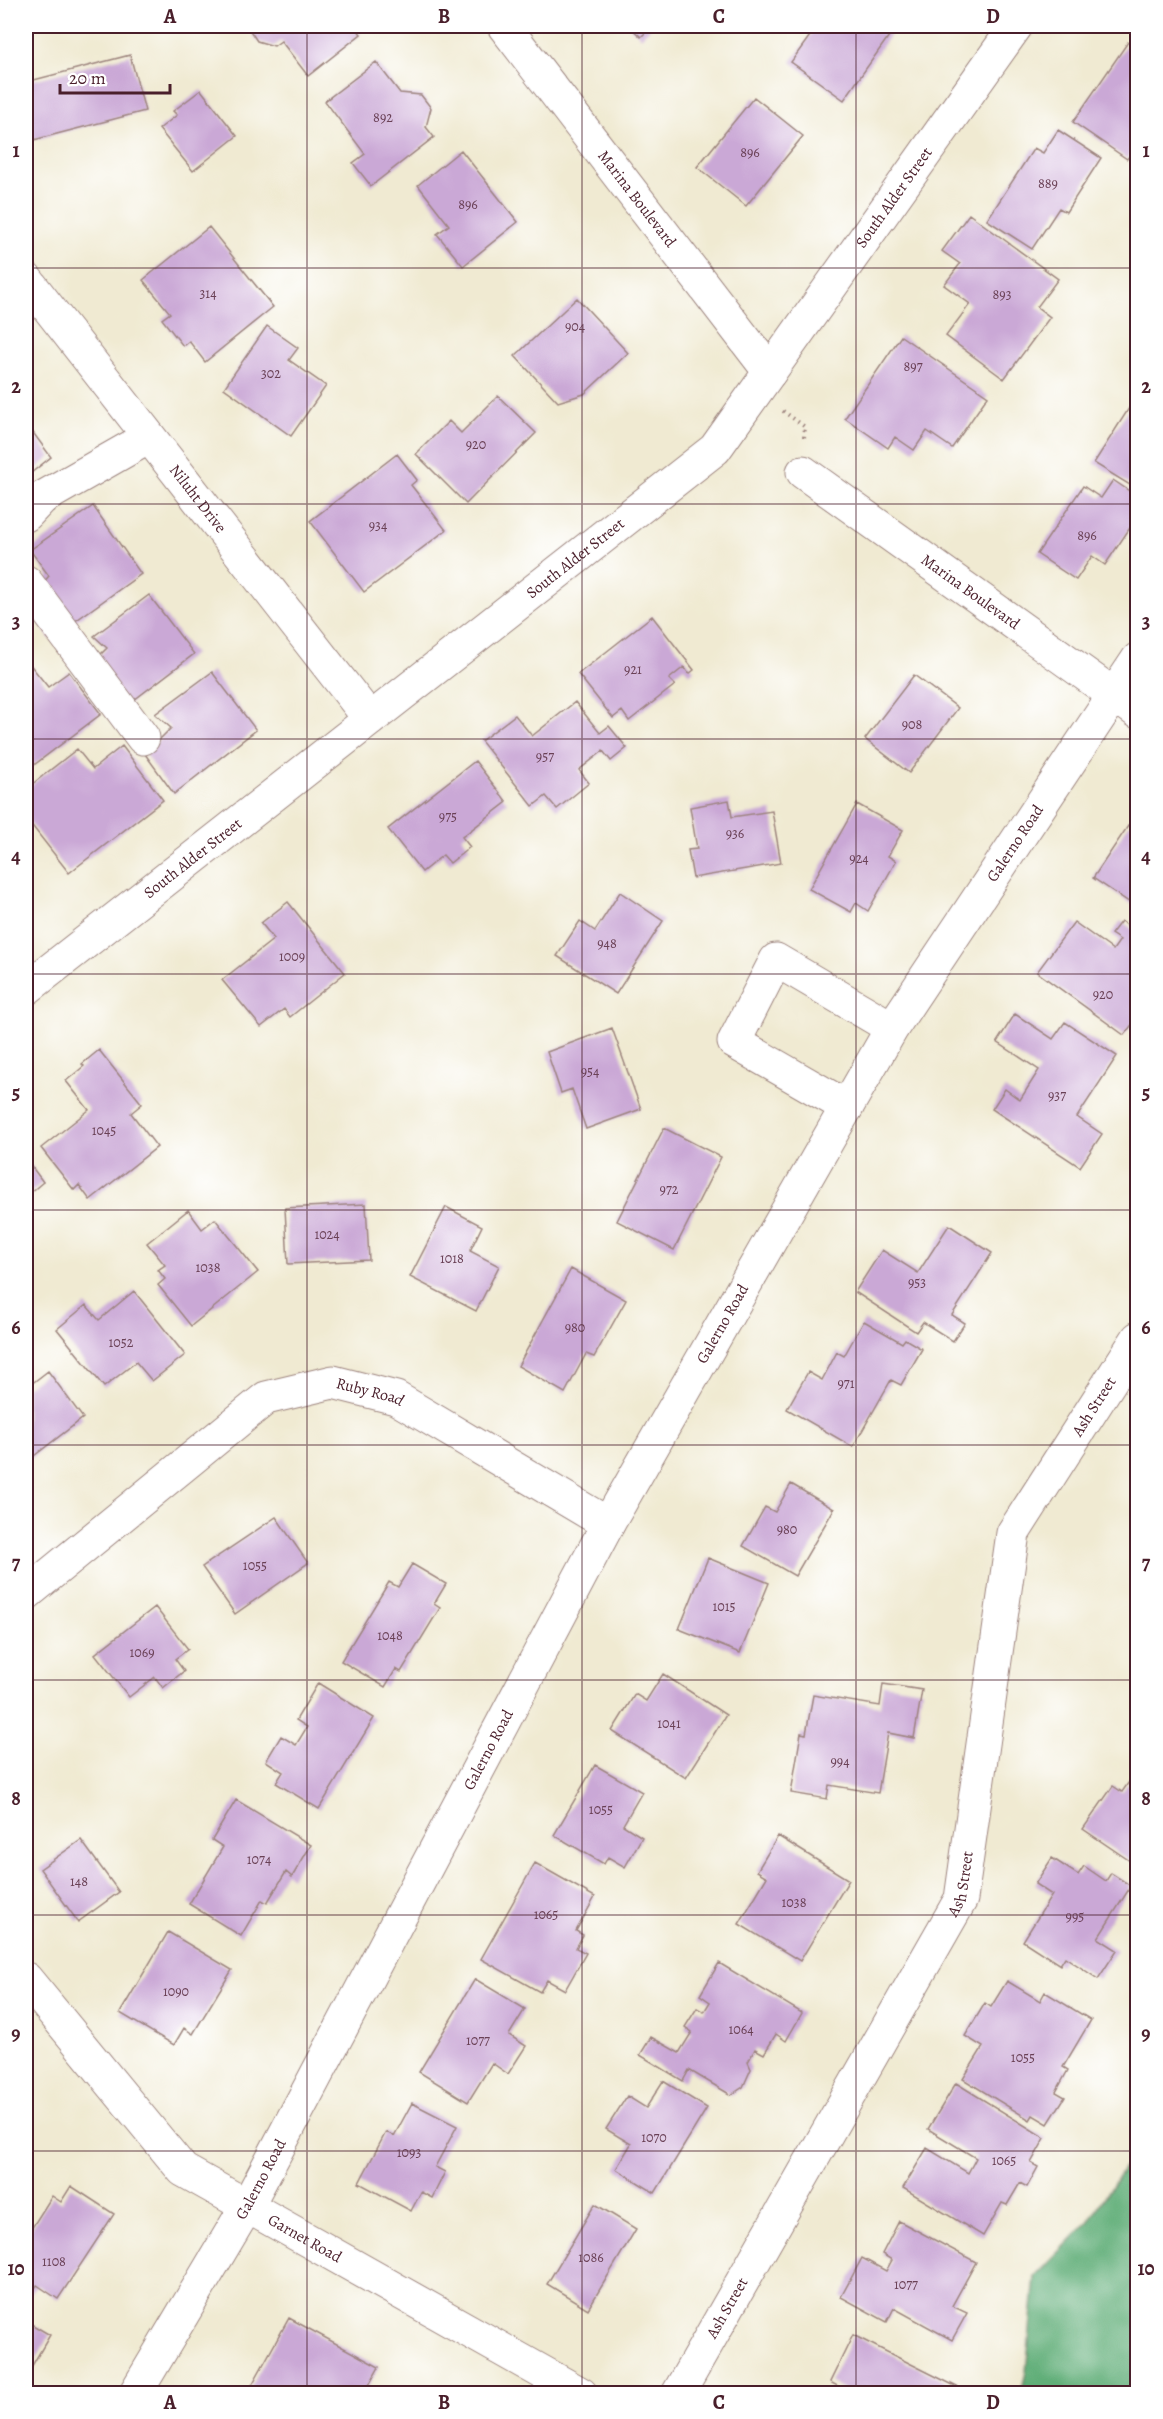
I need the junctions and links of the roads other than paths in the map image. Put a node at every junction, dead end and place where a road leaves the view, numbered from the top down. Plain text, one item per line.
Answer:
1 (504, 26) edge
2 (1016, 26) edge
3 (26, 279) edge
4 (763, 381) junction
5 (149, 437) junction
6 (803, 472) road end
7 (26, 515) edge
8 (26, 582) edge
9 (1137, 659) edge
10 (1125, 703) edge
11 (370, 719) junction
12 (143, 738) dead end
13 (26, 989) edge
14 (892, 1028) junction
15 (847, 1107) junction
16 (1137, 1338) edge
17 (608, 1524) junction
18 (26, 1594) edge
19 (26, 1979) edge
20 (248, 2206) junction
21 (135, 2394) edge
22 (581, 2394) edge
23 (678, 2394) edge

1 - 4 street, Marina Boulevard
2 - 4 street, South Alder Street
3 - 5 street, Niluht Drive
4 - 11 street, South Alder Street
5 - 7 street
5 - 11 street, Niluht Drive
6 - 10 street, Marina Boulevard
8 - 12 street
9 - 10 street, Galerno Road
10 - 14 street, Galerno Road
11 - 13 street, South Alder Street
14 - 15 street, Galerno Road
14 - 15 street
15 - 17 street, Galerno Road
16 - 23 street, Ash Street
17 - 18 street, Ruby Road
17 - 20 street, Galerno Road
19 - 20 street, Garnet Road
20 - 21 street, Galerno Road
20 - 22 street, Garnet Road

